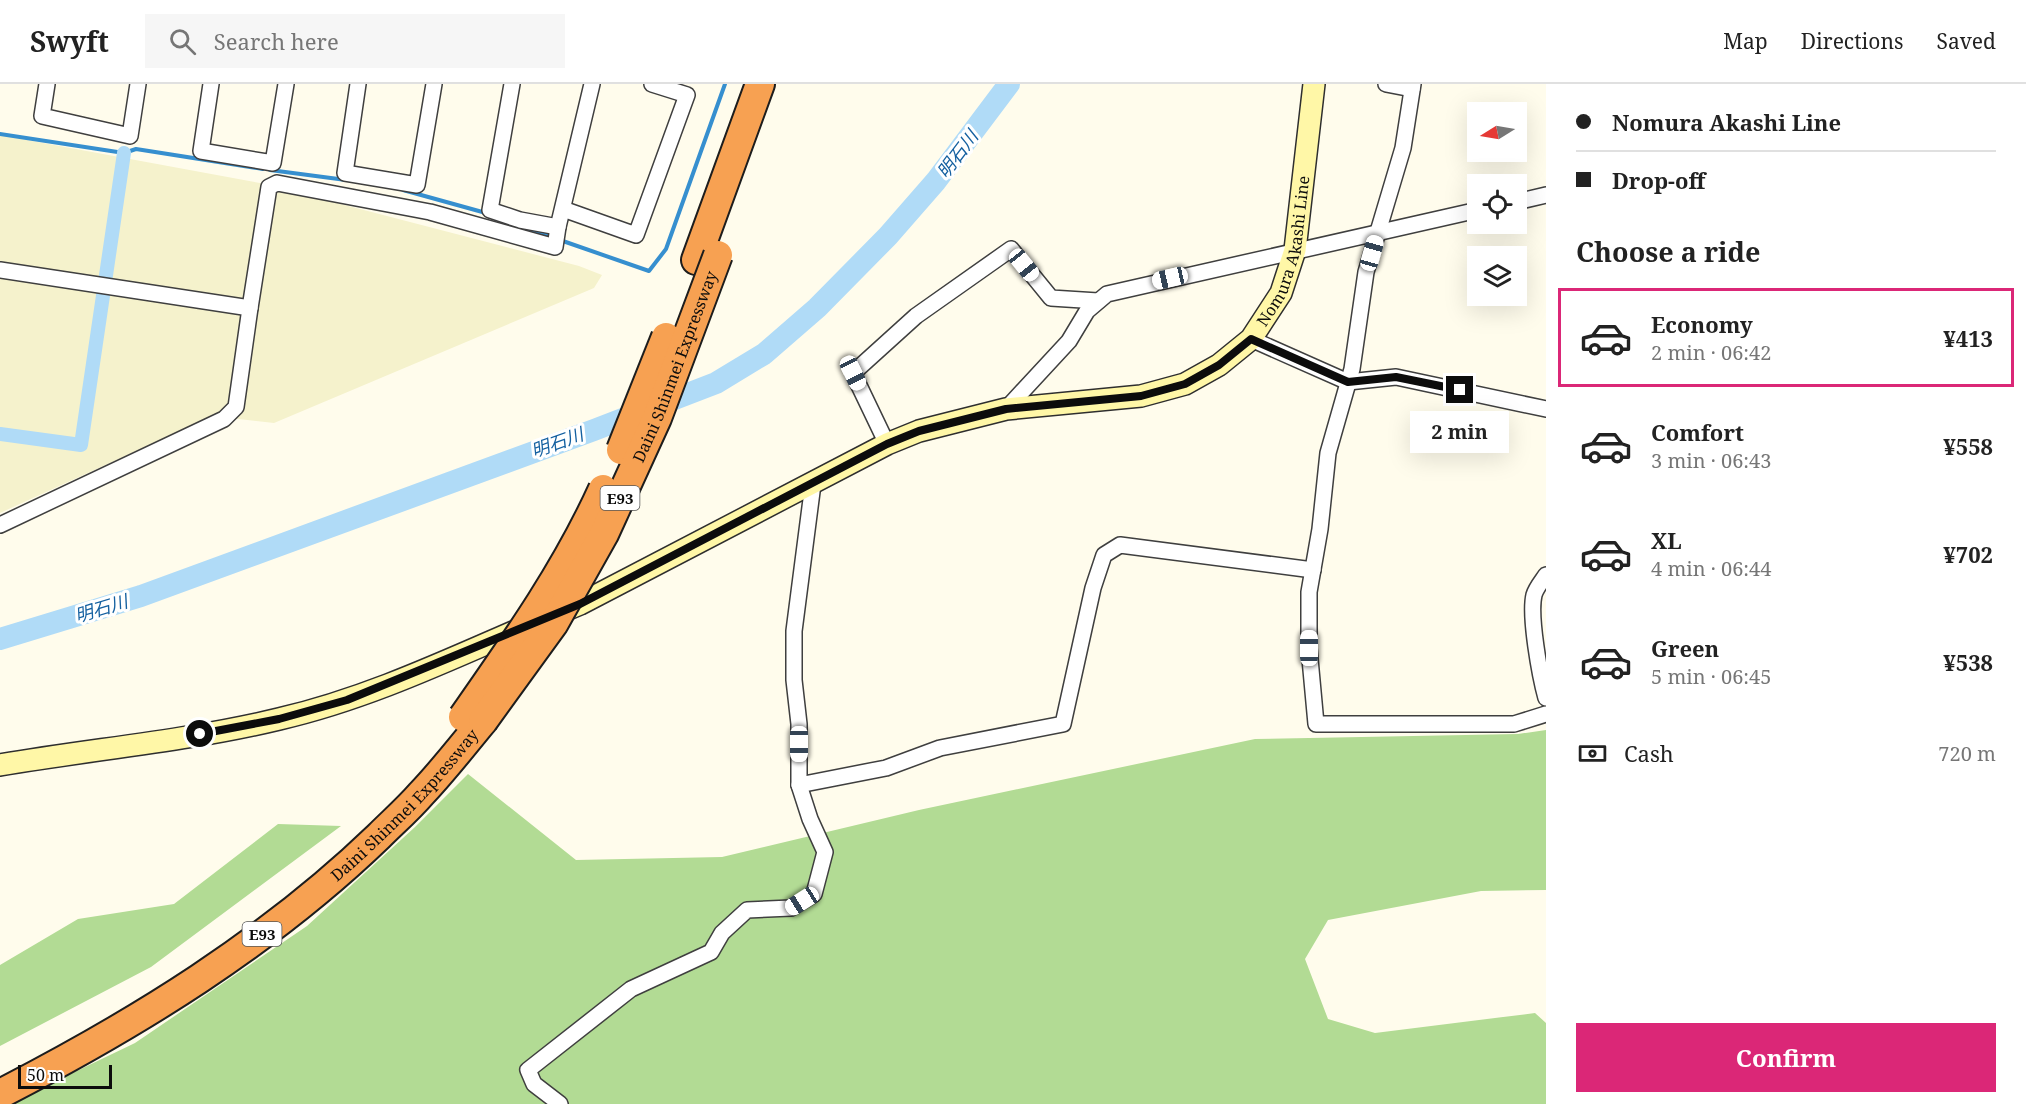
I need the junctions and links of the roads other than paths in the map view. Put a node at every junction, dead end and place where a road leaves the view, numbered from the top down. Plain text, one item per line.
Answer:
1 (47, 84) edge
2 (138, 84) edge
3 (211, 84) edge
4 (286, 84) edge
5 (358, 84) edge
6 (434, 84) edge
7 (512, 84) edge
8 (592, 84) edge
9 (652, 84) edge
10 (760, 84) edge
11 (780, 84) edge
12 (1314, 84) edge
13 (1386, 84) edge
14 (1413, 86) edge
15 (1546, 195) edge
16 (1527, 199) edge
17 (563, 210) junction
18 (1467, 213) edge
19 (558, 227) junction
20 (1377, 233) junction
21 (1295, 250) junction
22 (707, 257) junction
23 (0, 270) edge
24 (1098, 301) junction
25 (250, 308) junction
26 (1251, 339) junction
27 (1348, 382) junction
28 (1006, 409) junction
29 (1546, 409) edge
30 (887, 444) junction
31 (813, 484) junction
32 (0, 525) edge
33 (1313, 570) junction
34 (1546, 575) edge
35 (1546, 698) edge
36 (1546, 714) edge
37 (473, 719) junction
38 (0, 765) edge
39 (799, 784) junction
40 (0, 1073) edge
41 (0, 1094) edge
42 (560, 1104) edge

1 - 2 street
3 - 4 street
5 - 6 street
7 - 19 street
8 - 17 street
9 - 17 street
10 - 22 highway, Daini Shinmei Expressway / E93
11 - 22 highway, Daini Shinmei Expressway / E93
12 - 21 main road, Nomura Akashi Line
13 - 14 street
14 - 20 street
15 - 16 street
17 - 19 street
18 - 20 street
19 - 25 street
20 - 21 street
20 - 27 street
21 - 24 street
21 - 26 main road, Nomura Akashi Line
22 - 37 highway, Daini Shinmei Expressway / E93, bridge
23 - 25 street
24 - 28 street
24 - 30 street
25 - 32 street
26 - 27 street
26 - 28 main road, Nomura Akashi Line
27 - 29 street
27 - 33 street
28 - 30 main road, Nomura Akashi Line
30 - 31 main road, Nomura Akashi Line
31 - 38 main road, Nomura Akashi Line
31 - 39 street
33 - 36 street
33 - 39 street
34 - 35 street
37 - 40 highway, Daini Shinmei Expressway / E93
37 - 41 highway, Daini Shinmei Expressway / E93
39 - 42 street

